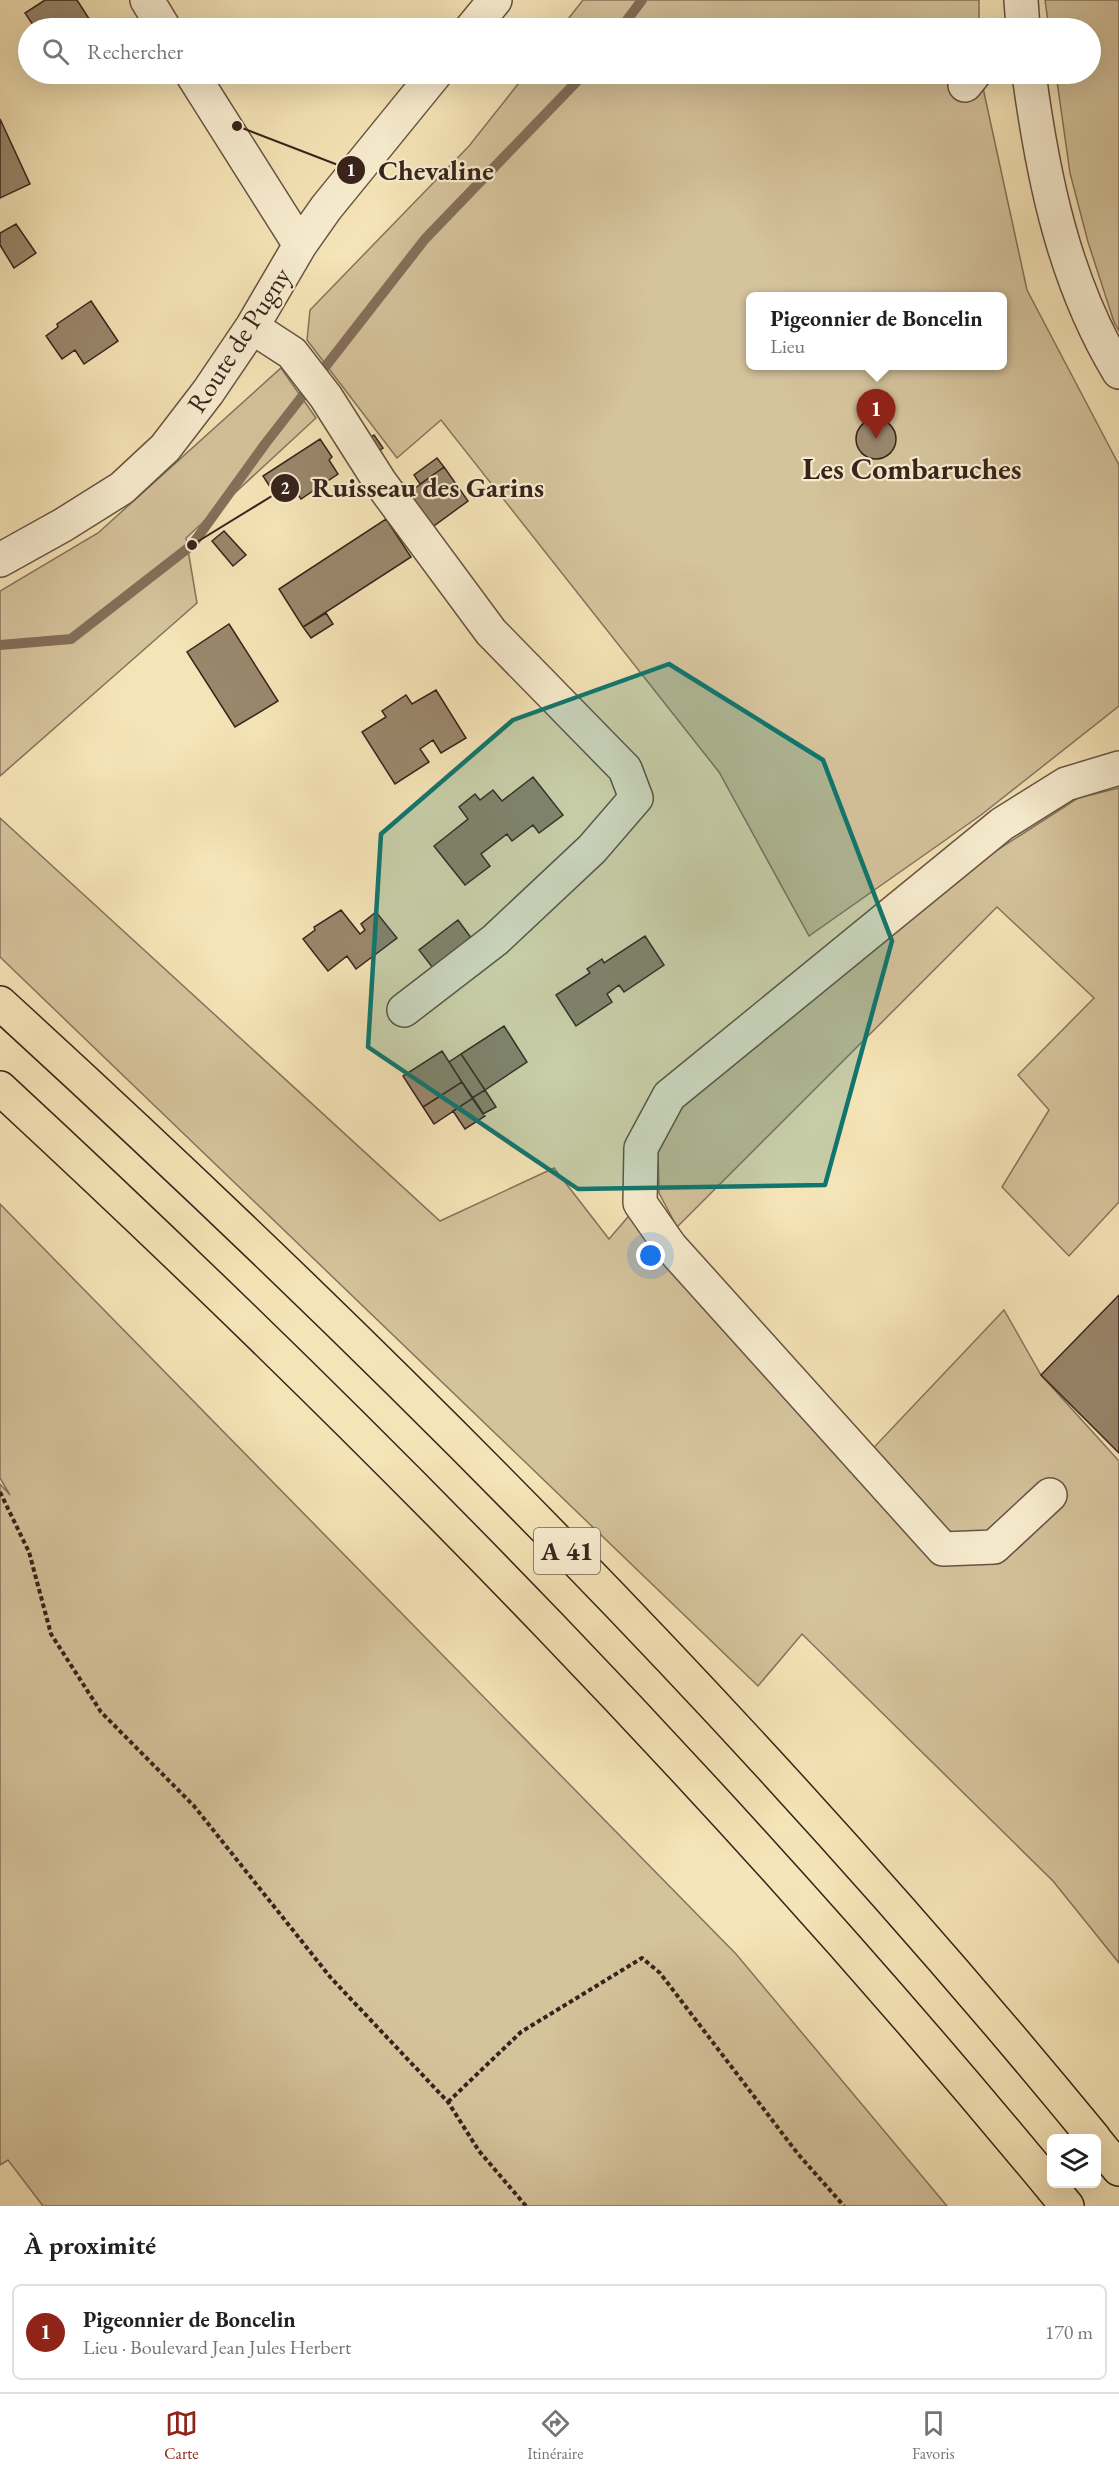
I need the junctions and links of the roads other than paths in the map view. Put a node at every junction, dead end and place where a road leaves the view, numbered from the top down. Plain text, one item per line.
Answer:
1 (147, 0) edge
2 (495, 0) edge
3 (158, 18) edge
4 (480, 18) edge
5 (198, 84) edge
6 (427, 84) edge
7 (1031, 84) edge
8 (300, 245) junction
9 (252, 327) junction
10 (1119, 372) edge
11 (0, 560) edge
12 (1119, 768) edge
13 (0, 1003) edge
14 (404, 1010) dead end
15 (0, 1088) edge
16 (1050, 1495) dead end
17 (1090, 2134) edge
18 (1101, 2147) edge
19 (1119, 2169) edge
20 (1067, 2206) edge

1 - 3 street
2 - 4 street
5 - 8 street
6 - 8 street, Route de Pugny
7 - 10 street
8 - 9 street, Route de Pugny
9 - 11 street, Route de Pugny
9 - 14 street
12 - 16 street
13 - 17 highway, A 41
15 - 20 highway, A 41
18 - 19 highway, A 41

